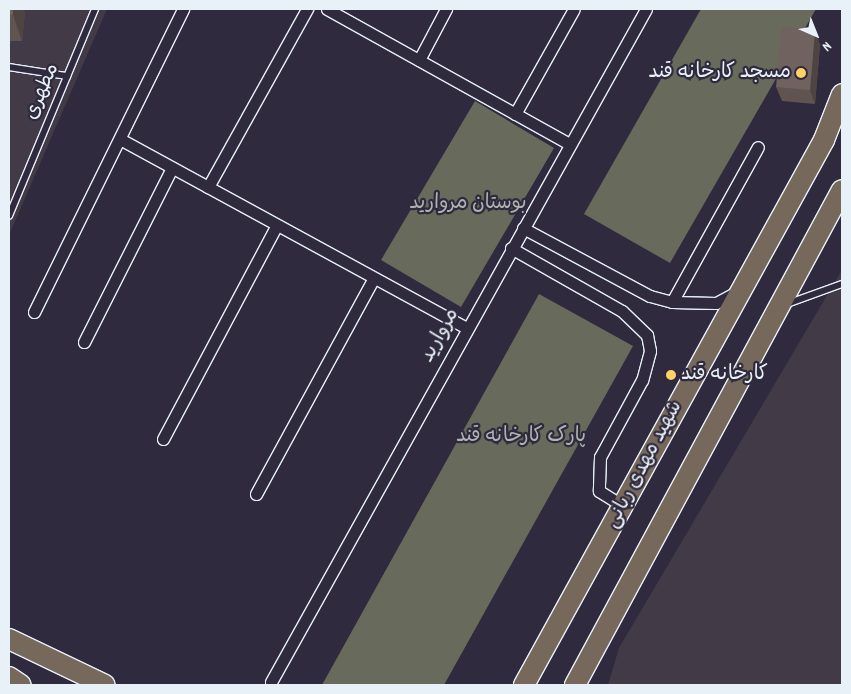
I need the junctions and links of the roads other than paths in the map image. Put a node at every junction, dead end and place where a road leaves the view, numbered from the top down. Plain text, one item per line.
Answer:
1 (95, 9) edge
2 (183, 9) edge
3 (307, 9) edge
4 (327, 9) edge
5 (446, 9) edge
6 (574, 9) edge
7 (646, 9) edge
8 (419, 60) junction
9 (9, 67) edge
10 (68, 76) junction
11 (842, 94) edge
12 (515, 114) junction
13 (120, 139) junction
14 (570, 144) junction
15 (758, 147) dead end
16 (172, 168) junction
17 (208, 187) junction
18 (842, 190) edge
19 (9, 216) edge
20 (277, 225) junction
21 (523, 228) junction
22 (511, 248) junction
23 (374, 278) junction
24 (842, 284) edge
25 (740, 290) junction
26 (672, 302) junction
27 (778, 307) junction
28 (34, 312) dead end
29 (467, 328) junction
30 (84, 342) dead end
31 (163, 439) dead end
32 (256, 494) dead end
33 (623, 506) junction
34 (566, 613) junction
35 (607, 625) junction
36 (9, 639) edge
37 (9, 677) edge
38 (271, 682) dead end
39 (21, 685) edge
40 (105, 685) edge
41 (510, 685) edge
42 (524, 685) edge
43 (575, 685) edge
44 (587, 685) edge

1 - 10 lane, مطهری
2 - 13 street
3 - 17 street
4 - 8 street
5 - 8 street
6 - 12 street
7 - 14 street, مروارید
8 - 12 street
9 - 10 lane
10 - 19 lane, مطهری
11 - 25 highway, شهید مهدی ربانی
12 - 14 street
13 - 16 street
13 - 28 street
14 - 21 street, مروارید
15 - 26 street
16 - 17 street
16 - 30 street
17 - 20 street
18 - 27 highway, شهید مهدی ربانی
20 - 23 street
20 - 31 street
21 - 22 street, مروارید
21 - 26 street
22 - 29 street, مروارید
22 - 33 street
23 - 29 street
23 - 32 street
24 - 27 lane
25 - 26 street
25 - 33 highway, شهید مهدی ربانی
27 - 35 highway, شهید مهدی ربانی
29 - 38 street, مروارید
33 - 34 highway, شهید مهدی ربانی
34 - 41 highway
34 - 42 highway, شهید مهدی ربانی
35 - 43 highway, شهید مهدی ربانی
35 - 44 highway
36 - 40 highway
37 - 39 highway

